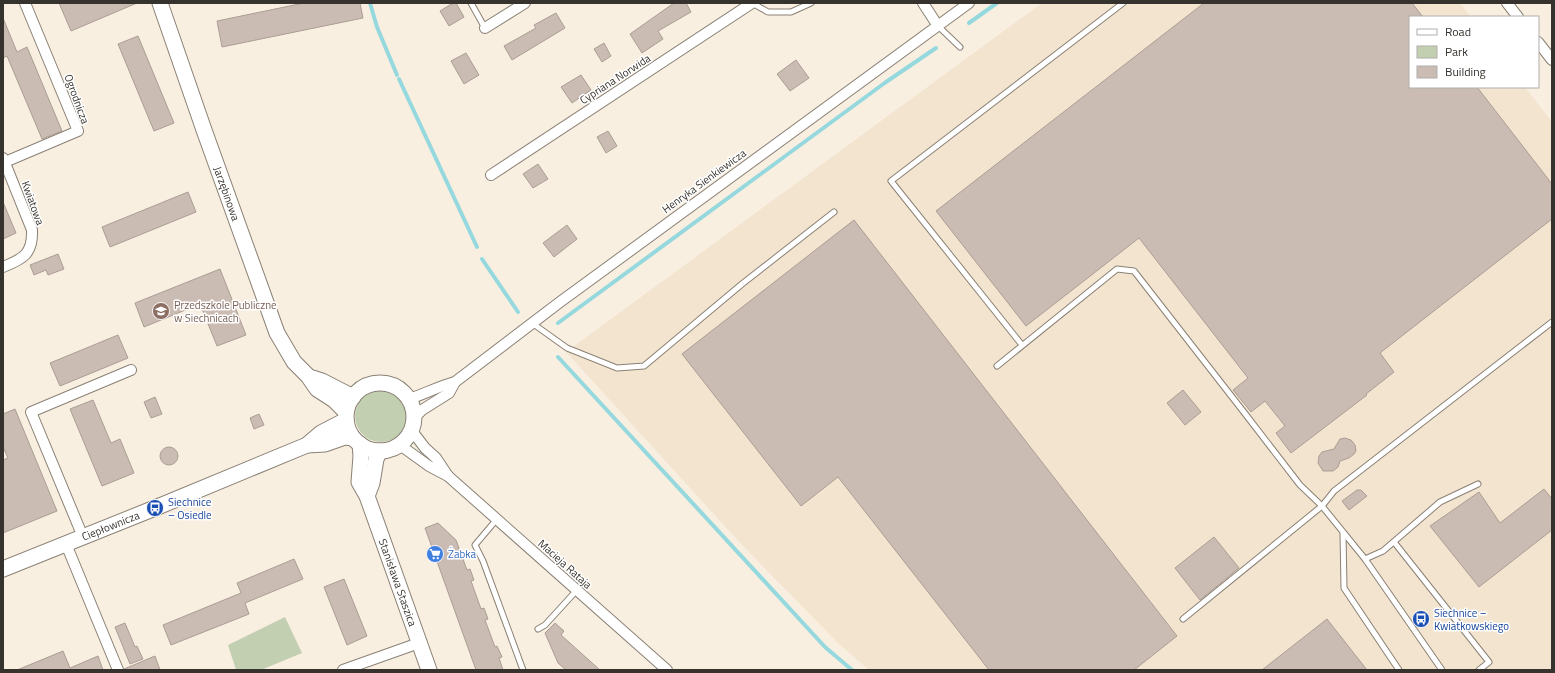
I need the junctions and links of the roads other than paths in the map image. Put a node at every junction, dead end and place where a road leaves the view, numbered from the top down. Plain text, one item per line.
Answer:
1 (25, 3) edge
2 (160, 3) edge
3 (471, 3) edge
4 (525, 3) edge
5 (752, 3) edge
6 (811, 3) edge
7 (924, 3) edge
8 (969, 3) edge
9 (1123, 3) edge
10 (1507, 3) edge
11 (1517, 16) edge
12 (938, 26) junction
13 (485, 28) joint
14 (1539, 43) edge
15 (960, 48) dead end
16 (1552, 60) edge
17 (4, 160) edge
18 (491, 175) dead end
19 (834, 212) dead end
20 (3, 267) edge
21 (1552, 322) edge
22 (532, 323) junction
23 (1022, 345) junction
24 (997, 366) dead end
25 (131, 370) dead end
26 (308, 376) junction
27 (455, 382) junction
28 (353, 397) junction
29 (409, 399) junction
30 (346, 416) junction
31 (413, 424) junction
32 (356, 441) junction
33 (307, 445) junction
34 (398, 446) junction
35 (380, 451) junction
36 (448, 476) junction
37 (1478, 484) dead end
38 (367, 496) junction
39 (1322, 506) junction
40 (497, 519) junction
41 (1343, 533) junction
42 (83, 537) junction
43 (1394, 542) junction
44 (66, 544) junction
45 (1365, 559) junction
46 (3, 569) edge
47 (577, 590) junction
48 (1183, 618) dead end
49 (538, 629) dead end
50 (419, 643) junction
51 (118, 670) edge
52 (344, 670) edge
53 (428, 670) edge
54 (523, 670) edge
55 (667, 670) edge
56 (1399, 670) edge
57 (1442, 670) edge
58 (1479, 670) edge

1 - 17 street, Ogrodnicza
2 - 26 street, Jarzębinowa
3 - 13 lane
4 - 13 street
5 - 6 lane
5 - 18 street, Cypriana Norwida
7 - 12 street
8 - 12 street, Henryka Sienkiewicza
9 - 23 lane
10 - 11 street
12 - 15 lane
12 - 22 street, Henryka Sienkiewicza
14 - 16 street
17 - 20 street, Kwiatowa
19 - 22 lane
21 - 39 lane
22 - 27 street, Henryka Sienkiewicza
23 - 24 lane
23 - 39 lane
25 - 42 street
26 - 28 street, Jarzębinowa
26 - 30 street, Jarzębinowa
27 - 29 street, Henryka Sienkiewicza
27 - 31 street, Henryka Sienkiewicza
28 - 29 street
28 - 30 street
29 - 31 street
30 - 32 street
30 - 33 street, Ciepłownicza
31 - 34 street
31 - 36 street, Macieja Rataja
32 - 33 street, Ciepłownicza
32 - 35 street
32 - 38 street, Stanisława Staszica
33 - 42 street, Ciepłownicza
34 - 35 street
34 - 36 street, Macieja Rataja
35 - 38 street
36 - 40 street, Macieja Rataja
37 - 43 lane
38 - 50 street, Stanisława Staszica
39 - 41 lane
39 - 48 lane
40 - 47 street, Macieja Rataja
40 - 54 lane
41 - 45 lane
41 - 56 lane
42 - 44 street, Ciepłownicza
43 - 45 lane
43 - 58 lane
44 - 46 street, Ciepłownicza
44 - 51 street
45 - 57 lane
47 - 49 lane
47 - 55 street, Macieja Rataja
50 - 52 street
50 - 53 street, Stanisława Staszica

